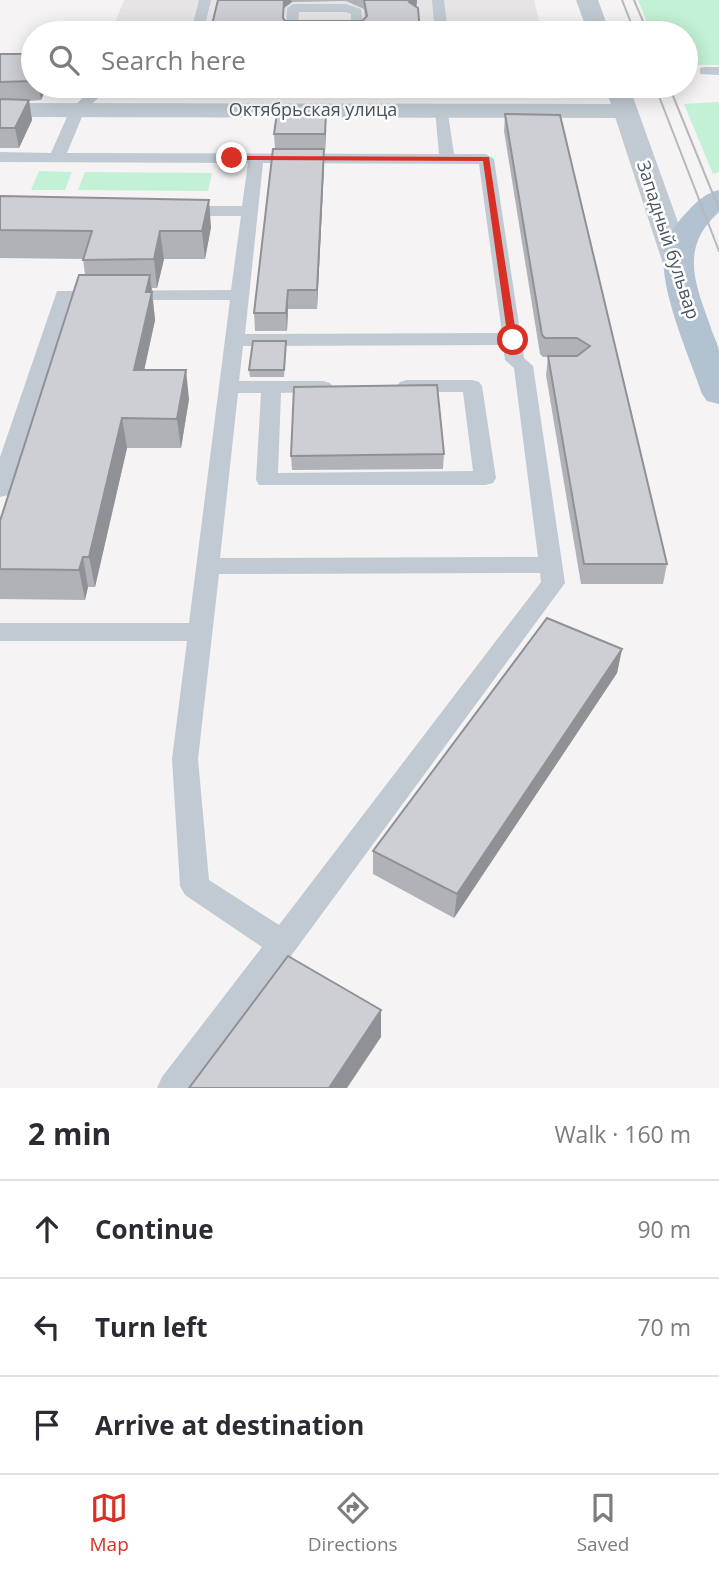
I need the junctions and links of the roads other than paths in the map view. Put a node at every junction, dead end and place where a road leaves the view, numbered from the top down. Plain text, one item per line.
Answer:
1 (205, 0) edge
2 (438, 0) edge
3 (587, 0) edge
4 (357, 18) joint
5 (374, 18) edge
6 (200, 21) edge
7 (292, 21) edge
8 (436, 21) edge
9 (595, 21) edge
10 (90, 98) edge
11 (621, 98) edge
12 (0, 110) edge
13 (77, 110) junction
14 (442, 110) junction
15 (0, 157) edge
16 (57, 157) junction
17 (256, 158) junction
18 (447, 159) junction
19 (719, 198) edge
20 (154, 211) edge
21 (249, 211) junction
22 (678, 264) junction
23 (239, 295) junction
24 (513, 340) junction
25 (234, 341) junction
26 (229, 387) junction
27 (271, 387) junction
28 (338, 387) edge
29 (392, 387) edge
30 (719, 394) edge
31 (0, 490) edge
32 (551, 565) junction
33 (209, 566) junction
34 (0, 632) edge
35 (201, 632) junction
36 (283, 944) junction
37 (174, 1088) edge

1 - 6 lane
2 - 8 lane
3 - 9 street
4 - 5 lane
4 - 7 lane
10 - 13 lane
11 - 14 street, Октябрьская улица
11 - 22 street, Западный бульвар
12 - 13 street, Октябрьская улица
13 - 14 street, Октябрьская улица
13 - 16 lane
14 - 18 lane
15 - 16 lane
16 - 17 lane
17 - 18 lane
17 - 21 lane
18 - 24 lane
19 - 22 main road
20 - 21 lane
21 - 23 lane
22 - 30 main road, Западный бульвар
23 - 25 lane
23 - 31 lane
24 - 25 lane
24 - 32 lane
25 - 26 lane
26 - 27 lane
26 - 33 lane
27 - 28 lane
27 - 29 lane
32 - 33 lane
32 - 36 lane
33 - 35 lane
34 - 35 lane
35 - 36 lane
36 - 37 lane

